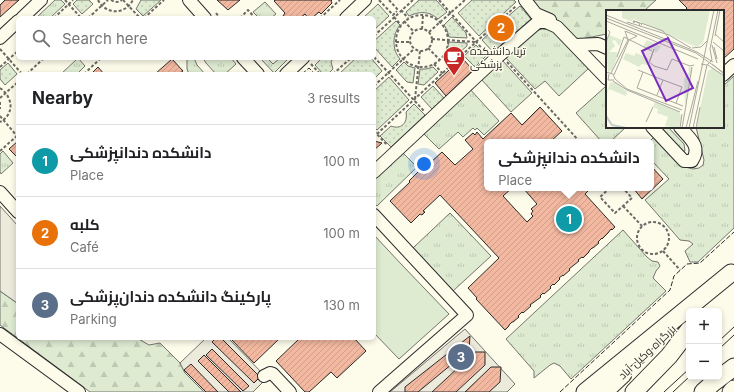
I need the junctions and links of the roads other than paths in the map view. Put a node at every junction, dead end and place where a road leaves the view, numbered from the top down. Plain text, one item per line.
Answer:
1 (41, 0) edge
2 (188, 0) edge
3 (365, 0) edge
4 (522, 1) edge
5 (24, 16) edge
6 (203, 16) edge
7 (348, 16) edge
8 (537, 18) junction
9 (16, 23) edge
10 (0, 38) edge
11 (575, 46) junction
12 (606, 48) edge
13 (245, 60) edge
14 (306, 60) edge
15 (734, 65) edge
16 (256, 72) edge
17 (289, 72) edge
18 (724, 73) edge
19 (606, 78) edge
20 (653, 128) edge
21 (681, 128) edge
22 (376, 170) edge
23 (0, 192) edge
24 (16, 210) edge
25 (376, 217) edge
26 (733, 272) edge
27 (694, 308) edge
28 (705, 308) edge
29 (686, 316) edge
30 (0, 334) edge
31 (686, 334) edge
32 (734, 367) edge
33 (264, 376) dead end
34 (734, 389) edge
35 (78, 392) edge
36 (290, 392) edge
37 (379, 392) edge
38 (585, 392) edge
39 (604, 392) edge
40 (634, 392) edge
41 (703, 392) edge
42 (731, 392) edge

1 - 5 lane
2 - 6 lane
3 - 7 lane
4 - 8 lane
8 - 11 lane
8 - 22 lane
9 - 10 lane
11 - 12 lane
11 - 19 lane
13 - 16 lane
14 - 17 lane
15 - 18 lane
20 - 21 lane
23 - 24 lane
25 - 37 lane
26 - 27 highway, بزرگراه وکیل آباد
26 - 28 highway
26 - 38 highway
29 - 39 highway, بزرگراه وکیل آباد
30 - 35 lane
31 - 40 highway, بزرگراه وکیل آباد
32 - 41 highway
33 - 36 lane
34 - 42 highway

